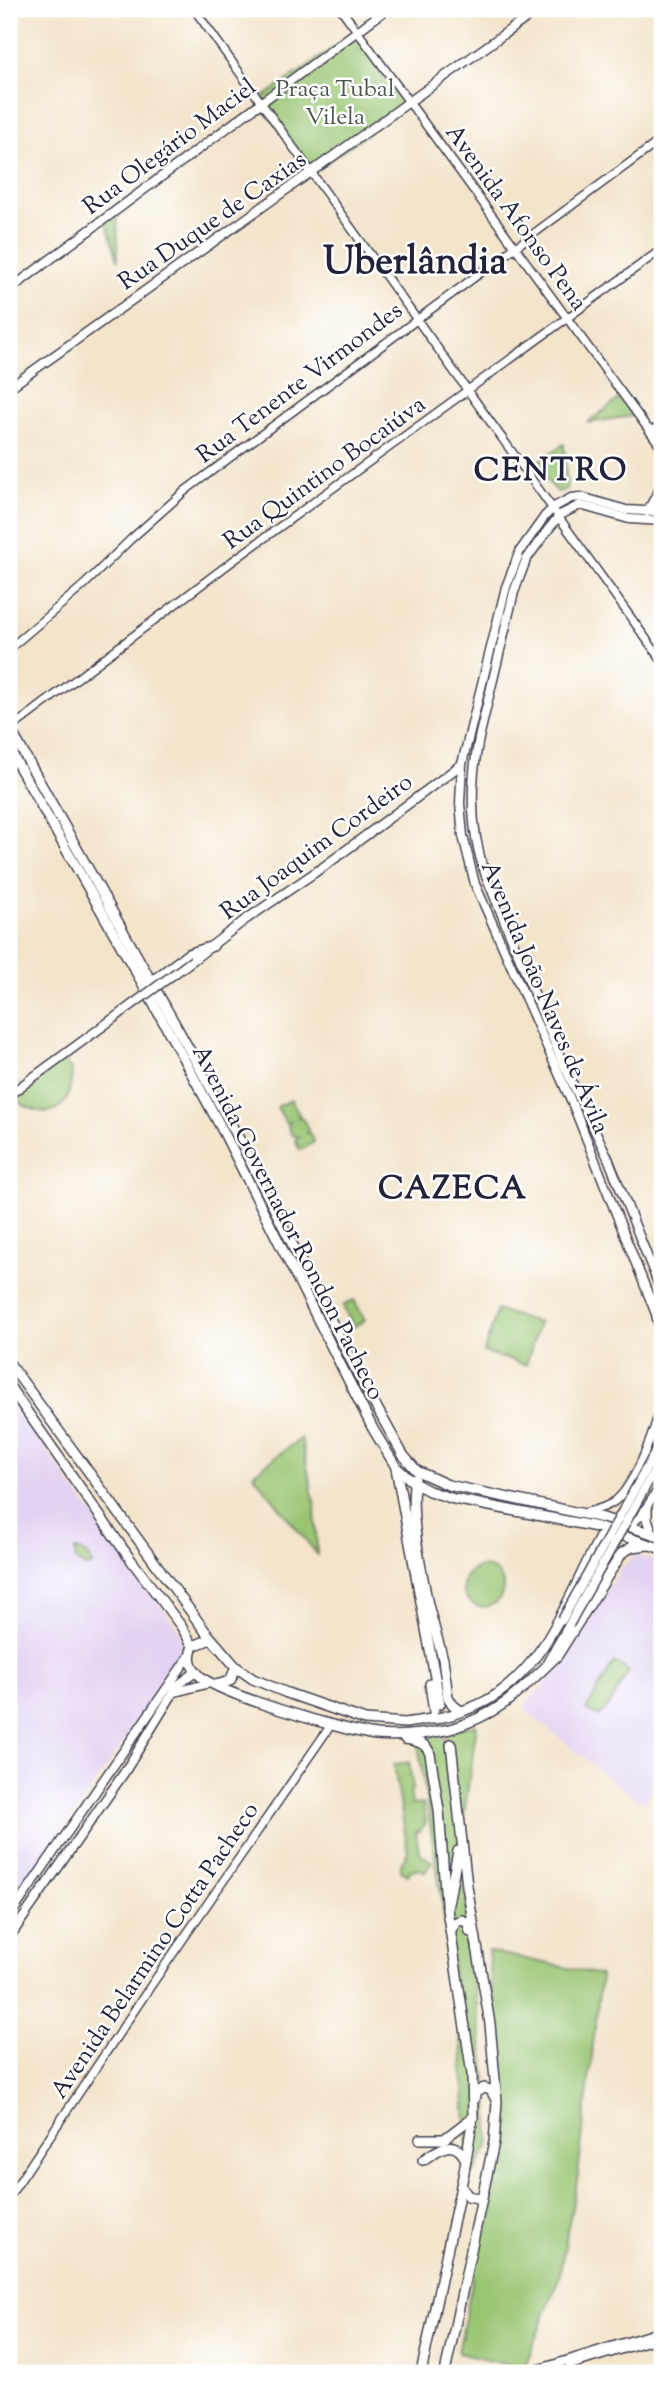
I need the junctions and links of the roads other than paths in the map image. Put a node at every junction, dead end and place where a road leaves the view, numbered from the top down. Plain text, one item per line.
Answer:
1 (194, 9) edge
2 (341, 9) edge
3 (387, 9) edge
4 (539, 9) edge
5 (356, 32) junction
6 (259, 102) junction
7 (409, 102) junction
8 (662, 139) edge
9 (312, 173) junction
10 (515, 248) junction
11 (662, 249) edge
12 (9, 290) edge
13 (417, 319) junction
14 (567, 319) junction
15 (9, 388) edge
16 (469, 391) junction
17 (649, 429) junction
18 (662, 430) edge
19 (662, 448) edge
20 (662, 485) edge
21 (554, 507) junction
22 (647, 512) junction
23 (662, 512) edge
24 (560, 515) junction
25 (662, 521) edge
26 (9, 649) edge
27 (662, 661) edge
28 (9, 728) edge
29 (9, 749) edge
30 (461, 764) junction
31 (213, 946) junction
32 (152, 981) junction
33 (9, 1095) edge
34 (646, 1250) junction
35 (633, 1256) junction
36 (662, 1293) edge
37 (662, 1338) edge
38 (9, 1363) edge
39 (9, 1386) edge
40 (662, 1396) edge
41 (46, 1415) junction
42 (33, 1420) junction
43 (662, 1439) edge
44 (662, 1457) edge
45 (396, 1466) junction
46 (417, 1471) junction
47 (633, 1476) junction
48 (662, 1482) edge
49 (414, 1483) junction
50 (654, 1497) junction
51 (647, 1508) junction
52 (583, 1513) junction
53 (581, 1524) junction
54 (628, 1525) junction
55 (640, 1530) junction
56 (608, 1531) junction
57 (652, 1533) junction
58 (662, 1536) edge
59 (596, 1544) junction
60 (651, 1545) junction
61 (662, 1549) edge
62 (587, 1563) junction
63 (609, 1573) junction
64 (424, 1599) junction
65 (566, 1623) junction
66 (211, 1639) junction
67 (193, 1646) junction
68 (538, 1655) junction
69 (189, 1656) junction
70 (547, 1663) junction
71 (236, 1667) junction
72 (194, 1670) junction
73 (212, 1684) junction
74 (175, 1692) junction
75 (442, 1704) tunnel mouth
76 (461, 1711) junction
77 (342, 1713) junction
78 (437, 1718) junction
79 (331, 1725) junction
80 (451, 1729) junction
81 (393, 1736) junction
82 (447, 1909) junction
83 (471, 1914) junction
84 (9, 1917) edge
85 (451, 1930) junction
86 (9, 1938) edge
87 (483, 1985) junction
88 (472, 2074) junction
89 (495, 2075) junction
90 (474, 2099) junction
91 (497, 2102) junction
92 (473, 2117) junction
93 (420, 2140) dead end
94 (423, 2160) dead end
95 (466, 2160) junction
96 (461, 2186) junction
97 (482, 2196) junction
98 (9, 2197) edge
99 (662, 2330) edge
100 (662, 2336) edge
101 (421, 2373) edge
102 (444, 2373) edge
103 (527, 2373) edge
104 (544, 2373) edge

1 - 6 street
2 - 5 street, Avenida Afonso Pena
3 - 5 main road, Rua Olegário Maciel
4 - 7 main road, Rua Duque de Caxias
5 - 6 main road, Rua Olegário Maciel
5 - 7 street, Avenida Afonso Pena
6 - 9 street
6 - 12 main road, Rua Olegário Maciel
7 - 9 main road, Rua Duque de Caxias
7 - 10 street, Avenida Afonso Pena
8 - 10 street, Rua Tenente Virmondes
9 - 13 street
9 - 15 main road, Rua Duque de Caxias
10 - 13 street, Rua Tenente Virmondes
10 - 14 street, Avenida Afonso Pena
11 - 14 street, Rua Quintino Bocaiúva
13 - 16 street
13 - 26 street, Rua Tenente Virmondes
14 - 16 street, Rua Quintino Bocaiúva
14 - 17 street, Avenida Afonso Pena
16 - 21 street
16 - 28 street, Rua Quintino Bocaiúva
17 - 18 street
17 - 19 street, Avenida Afonso Pena
20 - 22 main road
21 - 22 main road
21 - 24 street
21 - 30 main road, Avenida João Naves de Ávila
22 - 23 main road
24 - 25 main road
24 - 27 street
24 - 34 main road, Avenida João Naves de Ávila
28 - 32 main road, Avenida Governador Rondon Pacheco
29 - 45 main road, Avenida Governador Rondon Pacheco
30 - 31 main road, Rua Joaquim Cordeiro
30 - 35 main road, Avenida João Naves de Ávila
31 - 32 main road
31 - 33 main road, Rua Joaquim Cordeiro, bridge
32 - 46 main road, Avenida Governador Rondon Pacheco
34 - 35 main road
34 - 36 main road, Avenida João Naves de Ávila
35 - 37 main road, Avenida João Naves de Ávila
38 - 41 main road
39 - 42 main road
40 - 47 street
41 - 42 main road
41 - 66 main road
42 - 67 main road
43 - 65 main road, bridge
44 - 65 main road, bridge
45 - 49 main road, Avenida Governador Rondon Pacheco
45 - 64 main road
46 - 49 main road
46 - 52 main road, Avenida Governador Rondon Pacheco
47 - 50 street
47 - 52 street
48 - 50 street
49 - 53 main road, Avenida Governador Rondon Pacheco
49 - 64 main road
50 - 51 street
51 - 54 street
51 - 57 main road
52 - 54 main road, Avenida Governador Rondon Pacheco
53 - 56 main road, Avenida Governador Rondon Pacheco
53 - 59 main road
54 - 55 main road, Avenida Governador Rondon Pacheco
54 - 56 main road
55 - 56 main road
55 - 57 main road, Avenida Governador Rondon Pacheco
56 - 59 main road
56 - 60 main road, Avenida Governador Rondon Pacheco
57 - 58 main road, Avenida Governador Rondon Pacheco
59 - 62 main road
60 - 61 main road, Avenida Governador Rondon Pacheco
60 - 63 main road
62 - 63 main road
62 - 68 main road
63 - 70 main road
64 - 75 main road
64 - 76 main road
64 - 78 main road
65 - 68 main road
65 - 70 main road
66 - 67 main road
66 - 71 main road
67 - 69 main road
68 - 76 main road
69 - 72 main road
69 - 84 main road
70 - 80 main road
71 - 73 main road
71 - 77 main road
72 - 73 main road
72 - 74 main road
73 - 74 main road
73 - 79 main road
74 - 86 main road
76 - 78 main road, bridge
77 - 78 main road
77 - 79 main road
79 - 81 main road
79 - 98 street, Avenida Belarmino Cotta Pacheco
80 - 81 main road, bridge
80 - 83 main road
81 - 82 main road
82 - 83 main road
82 - 85 main road
83 - 87 main road
85 - 87 main road
85 - 88 main road
87 - 89 main road
88 - 89 main road
88 - 90 main road
89 - 91 main road
90 - 91 main road
90 - 92 main road
91 - 97 main road
92 - 93 main road
92 - 95 main road
94 - 95 main road
95 - 96 main road
96 - 97 main road
96 - 101 main road
97 - 102 main road
99 - 103 main road
100 - 104 main road

